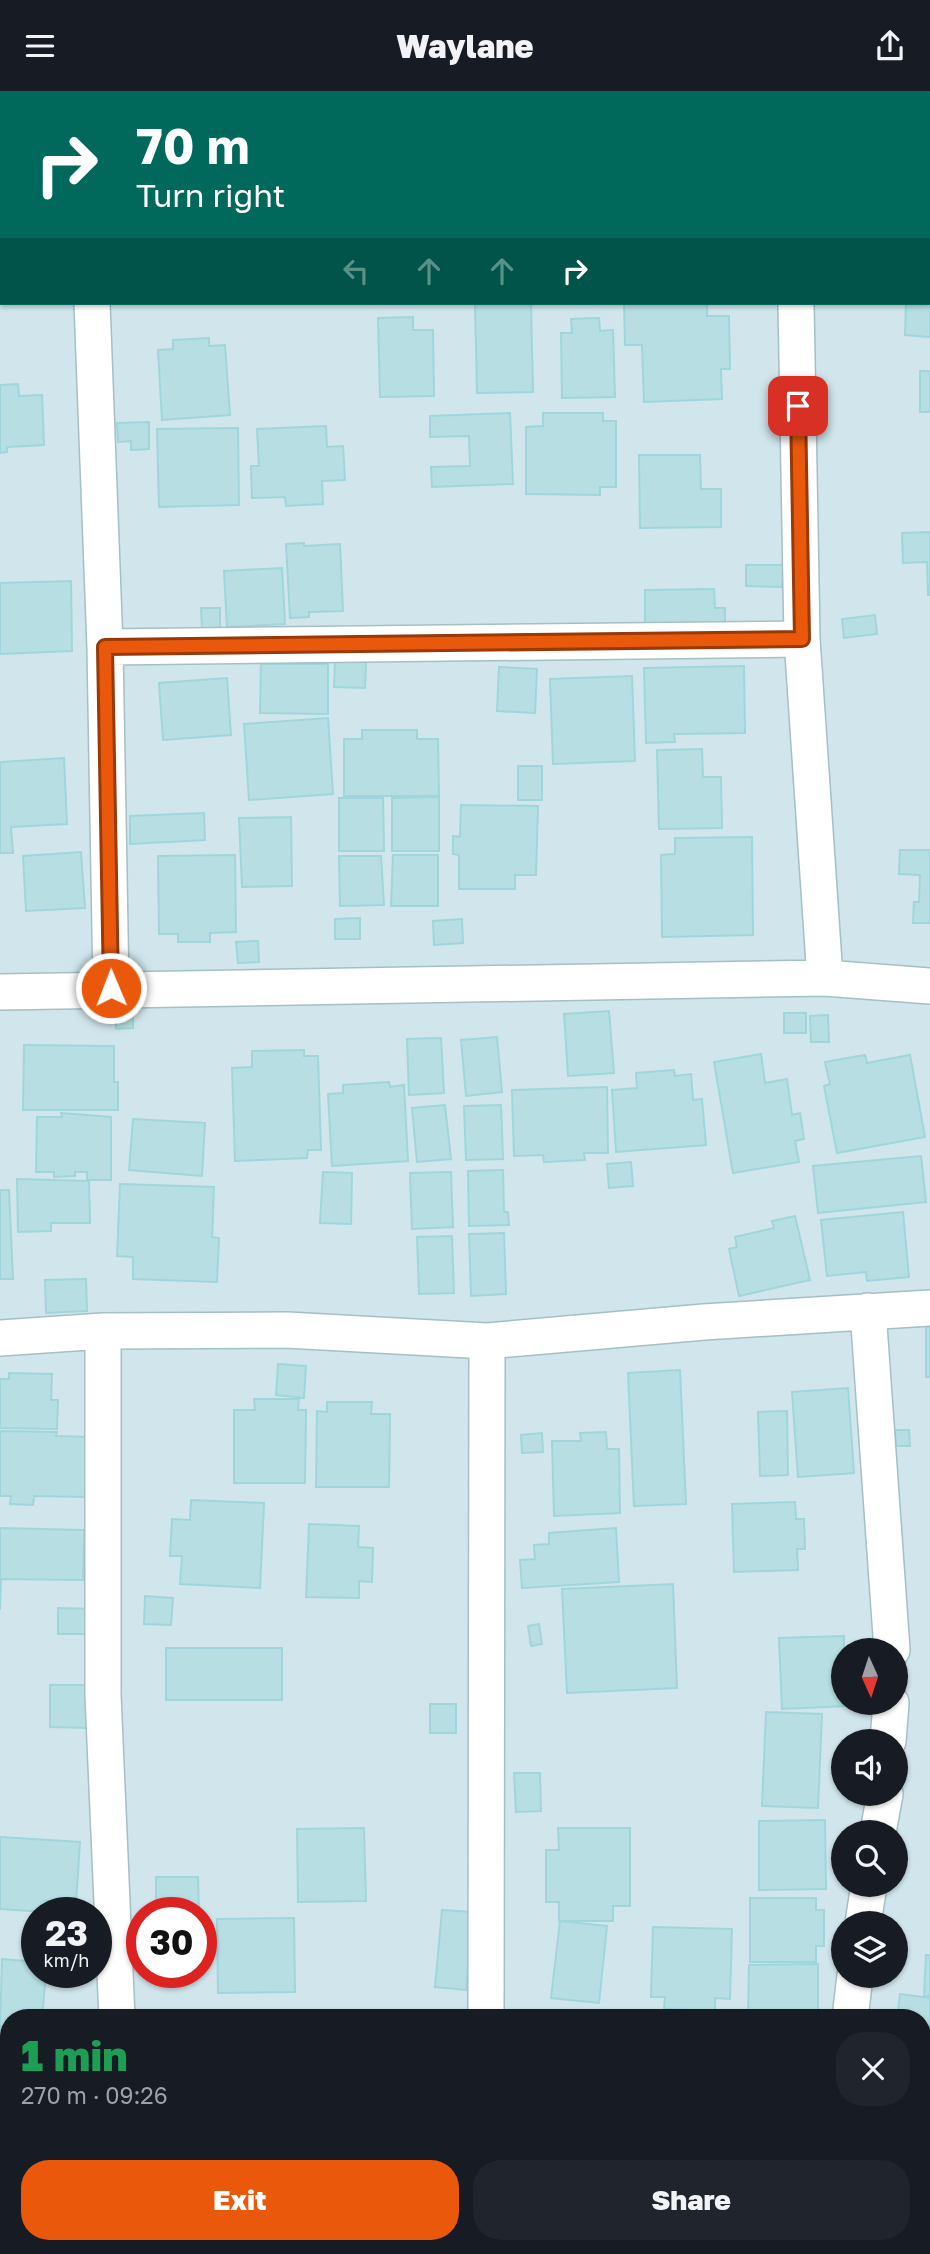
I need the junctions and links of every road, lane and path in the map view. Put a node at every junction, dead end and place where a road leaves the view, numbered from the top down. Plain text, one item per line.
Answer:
1 (92, 305) edge
2 (796, 305) edge
3 (802, 639) junction
4 (105, 647) junction
5 (825, 978) junction
6 (930, 986) edge
7 (111, 988) junction
8 (0, 992) edge
9 (930, 1308) edge
10 (868, 1311) junction
11 (103, 1331) junction
12 (0, 1338) edge
13 (486, 1341) junction
14 (891, 1638) edge
15 (854, 1988) edge
16 (117, 2009) edge
17 (486, 2009) edge
18 (851, 2009) edge

1 - 4 street
2 - 3 street
3 - 4 street
3 - 5 street
4 - 7 street
5 - 6 street
5 - 7 street
7 - 8 street
9 - 10 street
10 - 13 street
10 - 14 street
11 - 12 street
11 - 13 street
11 - 16 street
13 - 17 street
15 - 18 street

